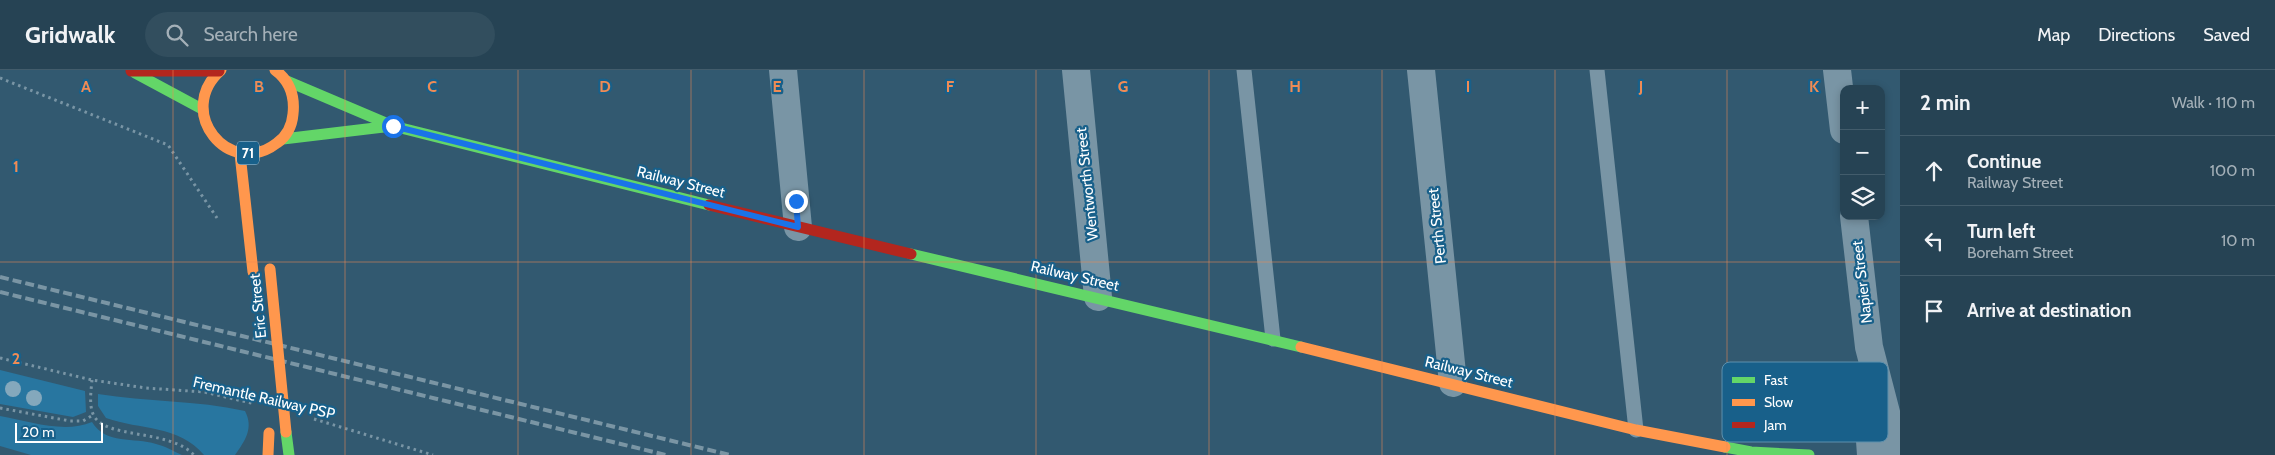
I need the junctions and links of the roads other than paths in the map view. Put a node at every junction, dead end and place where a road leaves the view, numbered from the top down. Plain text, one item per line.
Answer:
1 (130, 70) edge
2 (275, 70) edge
3 (783, 70) edge
4 (1076, 70) edge
5 (1244, 70) edge
6 (1421, 70) edge
7 (1597, 70) edge
8 (1837, 70) edge
9 (220, 71) edge
10 (287, 81) junction
11 (1840, 96) edge
12 (202, 109) junction
13 (393, 126) junction
14 (283, 139) junction
15 (240, 154) junction
16 (1854, 220) edge
17 (798, 227) junction
18 (269, 265) dead end
19 (253, 276) dead end
20 (1098, 297) junction
21 (1273, 339) junction
22 (1870, 347) junction
23 (1870, 362) edge
24 (1874, 362) edge
25 (1453, 383) junction
26 (1888, 419) edge
27 (268, 429) dead end
28 (1636, 430) junction
29 (1870, 442) edge
30 (1753, 454) edge
31 (268, 455) edge
32 (289, 455) edge
33 (1809, 455) edge
34 (1871, 455) edge
35 (1897, 455) edge

1 - 9 street
1 - 12 street
2 - 10 street
3 - 17 street
4 - 20 street, Wentworth Street
5 - 21 lane
6 - 25 street, Perth Street
7 - 28 lane
8 - 11 street
9 - 12 street
10 - 13 street, Railway Street
10 - 14 street
12 - 15 street, 71
13 - 14 street, Railway Street
13 - 17 street, Railway Street
14 - 15 street, 71
15 - 19 street, Eric Street / 71
16 - 22 street, Napier Street
17 - 20 street, Railway Street
18 - 32 street, Eric Street, bridge
20 - 21 street, Railway Street
21 - 25 street, Railway Street
22 - 23 street, Napier Street
22 - 24 street, Napier Street
25 - 28 street, Railway Street
26 - 35 street, Napier Street
27 - 31 street
28 - 30 street, Railway Street
29 - 34 street, Napier Street
30 - 33 street, Railway Street

